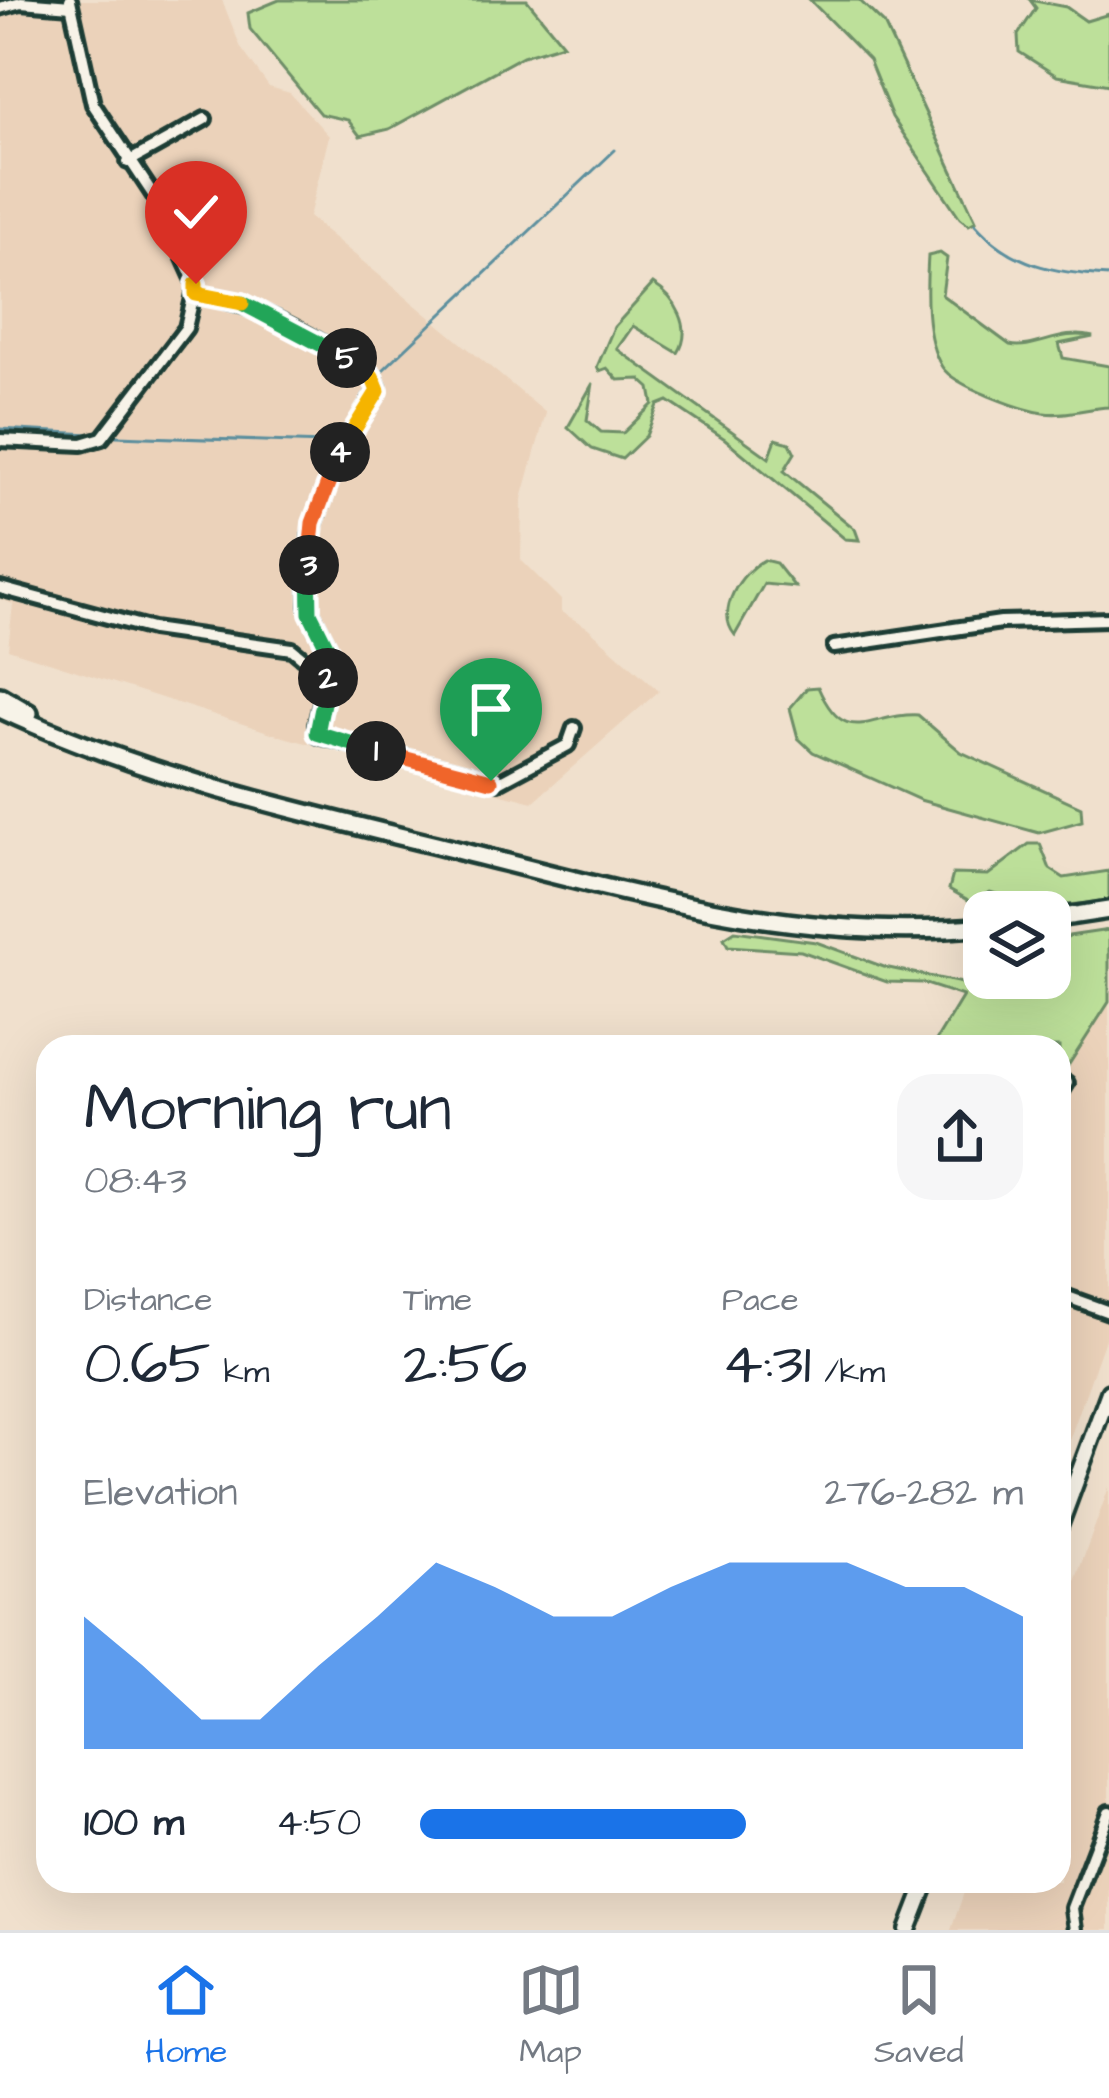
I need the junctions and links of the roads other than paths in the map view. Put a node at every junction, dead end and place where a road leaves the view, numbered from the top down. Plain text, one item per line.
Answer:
1 (71, 3) edge
2 (0, 8) edge
3 (205, 119) dead end
4 (128, 162) junction
5 (196, 294) junction
6 (0, 440) edge
7 (0, 588) edge
8 (1109, 619) edge
9 (834, 647) dead end
10 (328, 679) junction
11 (0, 696) edge
12 (0, 709) edge
13 (574, 728) dead end
14 (128, 763) junction
15 (1109, 910) edge
16 (1071, 916) edge
17 (963, 926) edge
18 (1071, 1298) edge
19 (1109, 1312) edge
20 (1109, 1392) edge
21 (1071, 1495) edge
22 (1109, 1812) edge
23 (922, 1893) edge
24 (908, 1930) edge
25 (1075, 1930) edge

1 - 2 street
1 - 4 street
3 - 4 street
4 - 5 street
5 - 6 street
5 - 10 street
7 - 10 street
8 - 9 street
10 - 13 street
11 - 14 highway
12 - 14 highway
14 - 17 highway
15 - 16 highway
18 - 19 street
20 - 21 main road
22 - 25 street
23 - 24 main road

